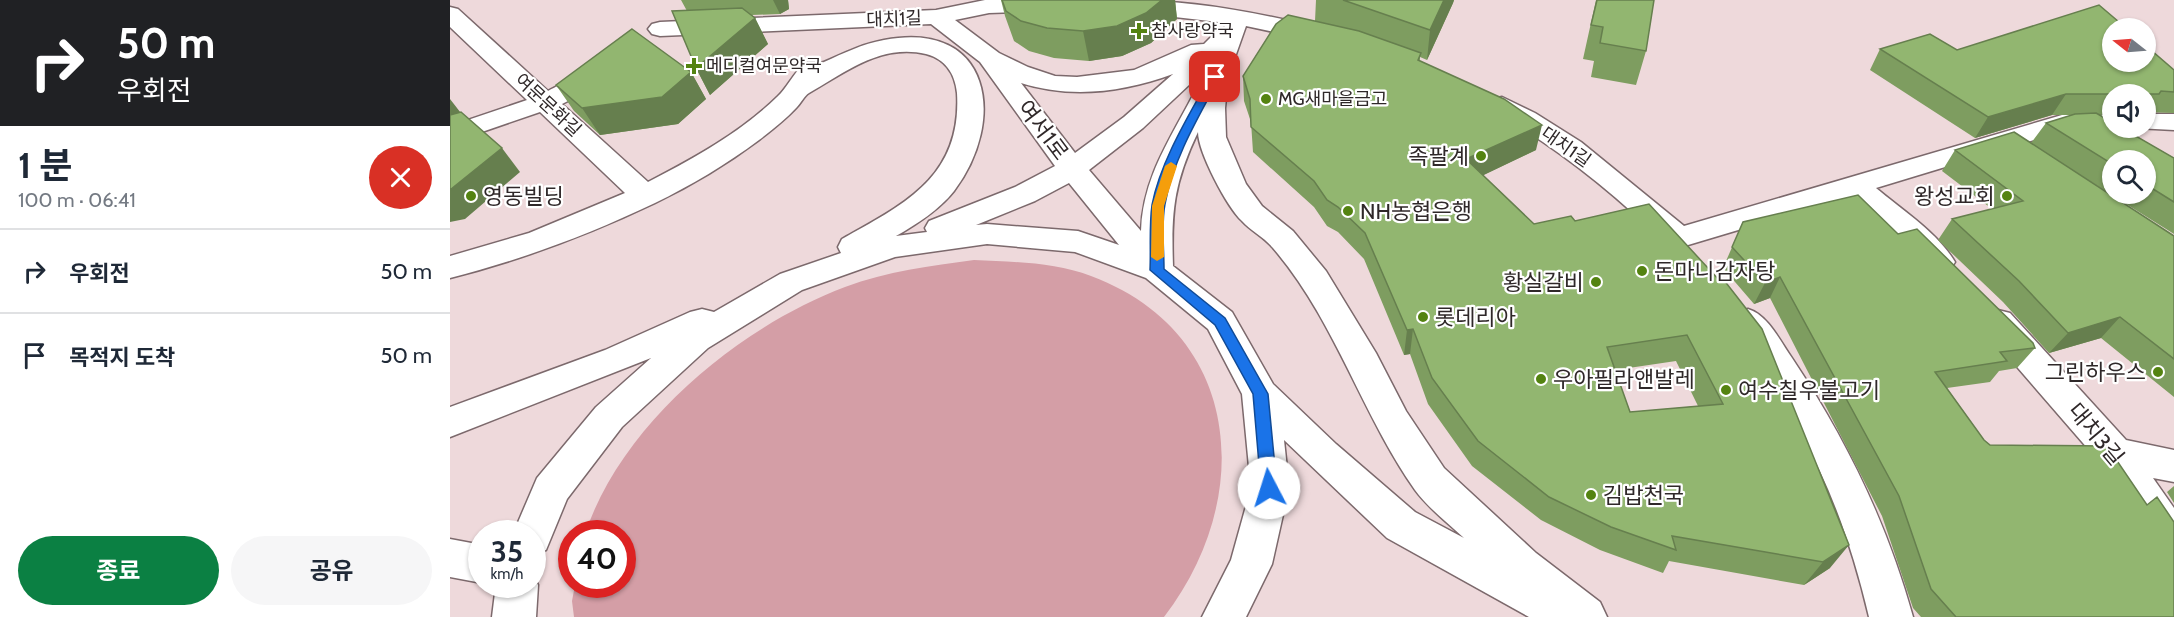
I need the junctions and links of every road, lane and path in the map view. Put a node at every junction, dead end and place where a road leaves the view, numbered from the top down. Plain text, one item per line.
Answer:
1 (468, 0) edge
2 (1072, 4) edge
3 (1102, 5) edge
4 (450, 6) edge
5 (927, 9) edge
6 (838, 11) edge
7 (450, 14) edge
8 (1244, 15) edge
9 (658, 26) dead end
10 (1342, 40) edge
11 (989, 57) junction
12 (621, 63) edge
13 (1215, 77) junction
14 (803, 87) junction
15 (1477, 92) edge
16 (545, 102) junction
17 (2156, 122) edge
18 (2174, 122) edge
19 (2102, 129) edge
20 (450, 135) edge
21 (2003, 140) junction
22 (2032, 158) edge
23 (1072, 169) junction
24 (1853, 185) junction
25 (646, 196) junction
26 (891, 247) junction
27 (458, 267) edge
28 (1157, 270) junction
29 (791, 282) junction
30 (1731, 297) edge
31 (1260, 394) junction
32 (450, 422) edge
33 (2115, 454) junction
34 (2174, 466) edge
35 (539, 520) edge
36 (2174, 541) edge
37 (450, 558) edge
38 (468, 561) edge
39 (516, 598) edge
40 (514, 617) edge
41 (1224, 617) edge
42 (1574, 617) edge
43 (1585, 617) edge
44 (1891, 617) edge

1 - 4 street
2 - 5 street, 대치1길
3 - 8 street
5 - 6 street, 대치1길
5 - 11 street, 여서1로
6 - 9 street, 대치1길
6 - 14 street
7 - 16 street, 여문문화길
8 - 10 street
8 - 11 street
8 - 13 street
8 - 23 street
11 - 23 street, 여서1로
12 - 16 street
13 - 28 street
13 - 43 street
14 - 25 street
14 - 29 street
15 - 24 street, 대치1길
16 - 20 street
16 - 25 street, 여문문화길
17 - 18 street
19 - 21 street, 대치1길
21 - 22 street
21 - 24 street, 대치1길
23 - 26 street
23 - 28 street, 여서1로
24 - 33 street, 대치3길
25 - 27 street
26 - 28 street
26 - 29 street
28 - 31 street
29 - 32 street
29 - 35 street
30 - 44 street
31 - 41 street
31 - 42 street
33 - 34 street
33 - 36 street, 대치3길
37 - 38 street
39 - 40 street

